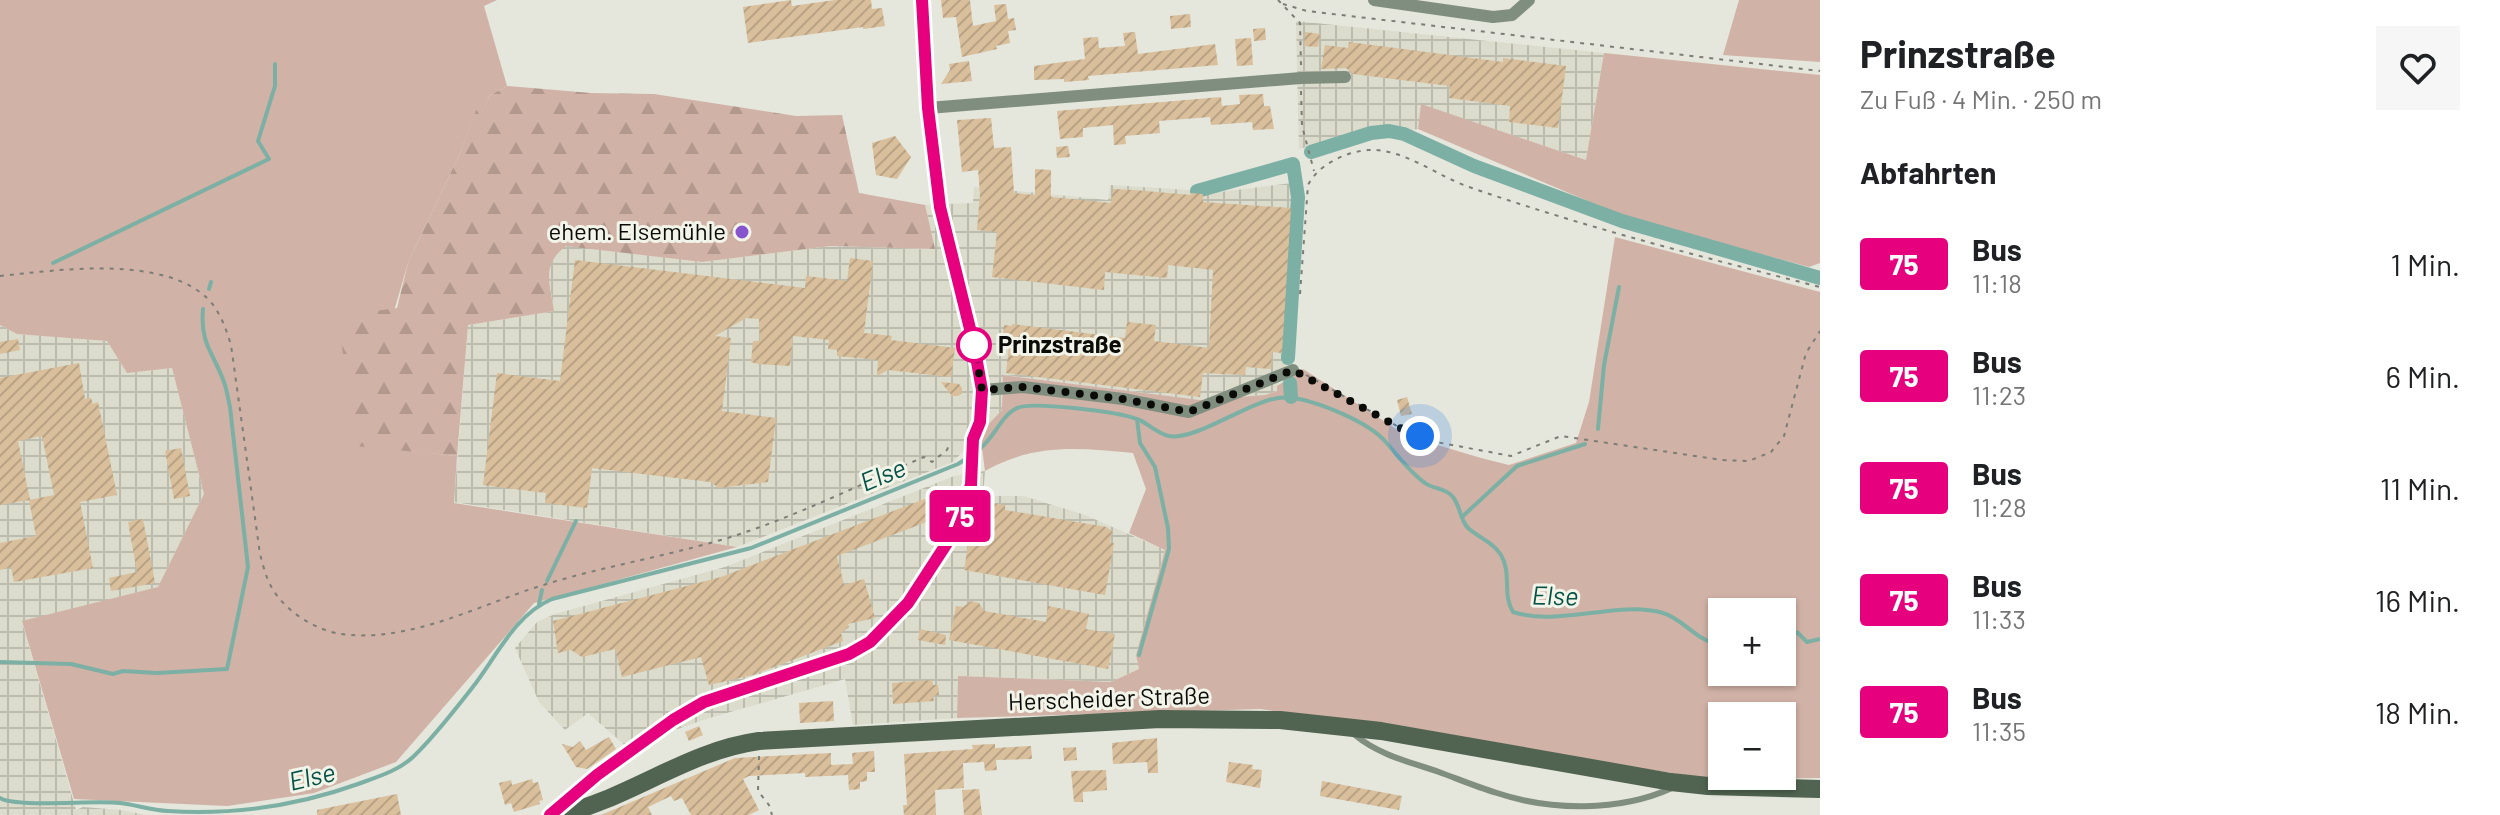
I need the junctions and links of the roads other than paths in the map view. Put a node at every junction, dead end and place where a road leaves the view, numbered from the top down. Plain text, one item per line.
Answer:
1 (923, 0) edge
2 (1374, 0) edge
3 (1529, 0) edge
4 (1345, 77) dead end
5 (928, 108) junction
6 (1293, 370) road end
7 (982, 390) junction
8 (1346, 727) junction
9 (1676, 782) junction
10 (1820, 789) edge
11 (550, 815) edge
12 (558, 815) edge

1 - 5 street
2 - 3 street
4 - 5 street
5 - 7 street
6 - 7 street
7 - 11 street
8 - 9 main road, Herscheider Straße
8 - 9 lane
8 - 12 main road, Herscheider Straße
9 - 10 main road, Herscheider Straße

